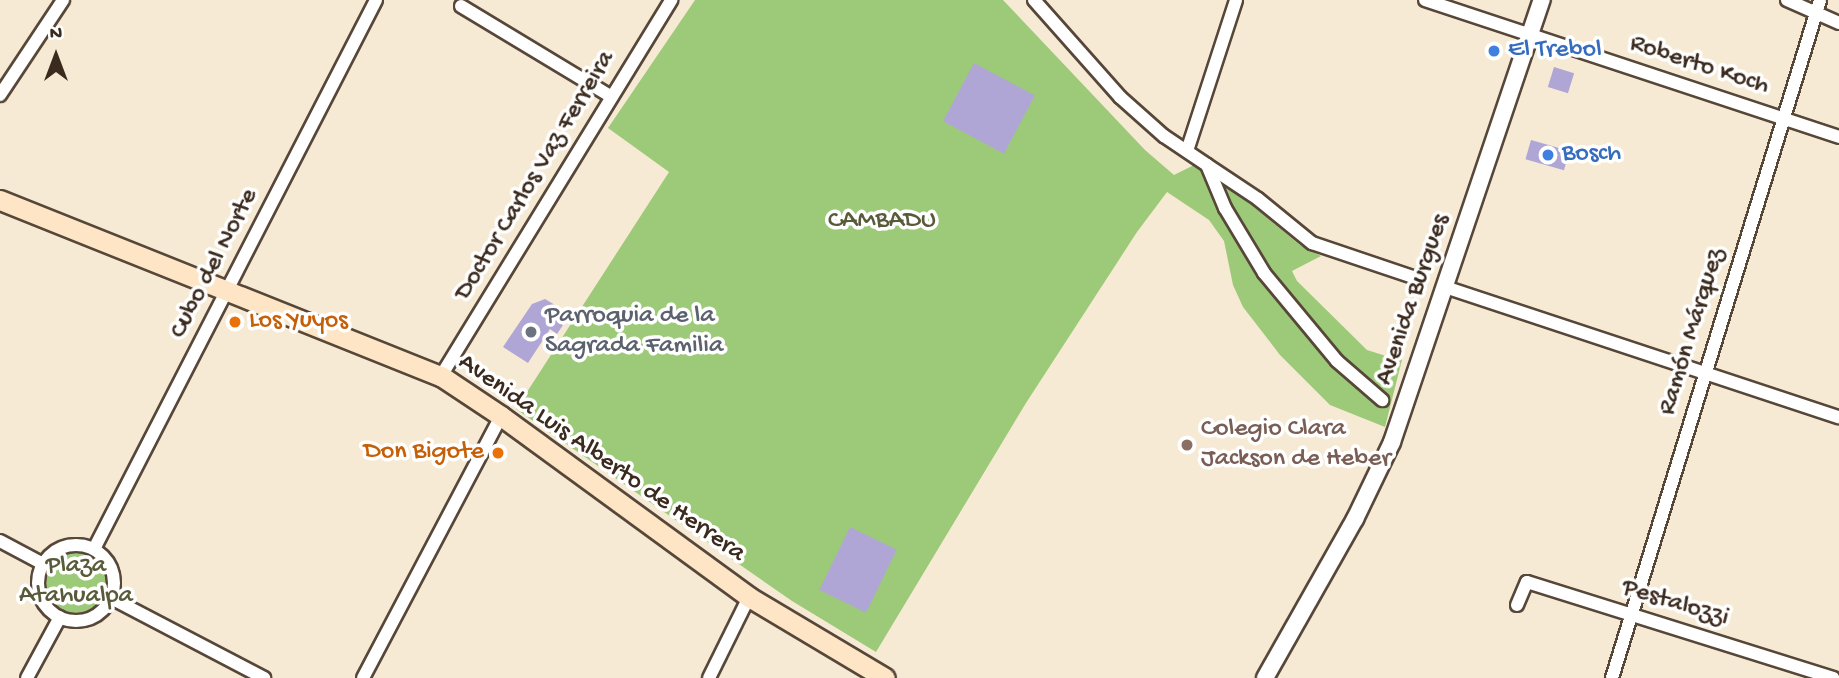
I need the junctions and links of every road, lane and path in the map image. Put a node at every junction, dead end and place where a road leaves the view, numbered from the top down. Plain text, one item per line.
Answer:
1 (63, 0) edge
2 (376, 0) edge
3 (671, 0) edge
4 (1034, 0) edge
5 (1236, 0) edge
6 (1425, 0) edge
7 (1542, 0) edge
8 (1787, 0) edge
9 (1820, 0) edge
10 (461, 6) dead end
11 (1816, 14) junction
12 (1839, 23) edge
13 (1529, 34) junction
14 (0, 95) edge
15 (610, 96) junction
16 (1783, 118) junction
17 (1839, 137) edge
18 (1187, 151) junction
19 (1207, 165) junction
20 (0, 200) edge
21 (1416, 278) dead end
22 (1445, 287) junction
23 (226, 289) junction
24 (1704, 371) junction
25 (441, 376) junction
26 (1382, 400) dead end
27 (501, 416) junction
28 (1839, 417) edge
29 (0, 541) edge
30 (94, 549) junction
31 (43, 564) junction
32 (749, 597) junction
33 (111, 598) junction
34 (1517, 605) dead end
35 (1632, 614) junction
36 (60, 617) junction
37 (27, 678) edge
38 (264, 678) edge
39 (363, 678) edge
40 (709, 678) edge
41 (885, 678) edge
42 (1265, 678) edge
43 (1612, 678) edge
44 (1833, 678) edge

1 - 14 street
2 - 23 street, Cubo del Norte
3 - 15 street, Doctor Carlos Vaz Ferreira
4 - 18 street
5 - 18 street
6 - 13 street, Roberto Koch
7 - 13 street, Avenida Burgues
8 - 11 street
9 - 11 street, Ramón Márquez
10 - 15 street
11 - 12 street
11 - 16 street, Ramón Márquez
13 - 16 street, Roberto Koch
13 - 22 street, Avenida Burgues
15 - 25 street, Doctor Carlos Vaz Ferreira
16 - 17 street, Roberto Koch
16 - 24 street, Ramón Márquez
18 - 19 street
19 - 21 street
19 - 26 street
20 - 23 main road, Avenida Luis Alberto de Herrera
22 - 24 street
22 - 42 street, Avenida Burgues
23 - 25 main road, Avenida Luis Alberto de Herrera
23 - 30 street, Cubo del Norte
24 - 28 street
24 - 35 street, Ramón Márquez
25 - 27 main road, Avenida Luis Alberto de Herrera
27 - 32 main road, Avenida Luis Alberto de Herrera
27 - 39 street
29 - 31 street
30 - 31 street
30 - 33 street
31 - 36 street
32 - 40 street
32 - 41 main road, Avenida Luis Alberto de Herrera
33 - 36 street
33 - 38 street
34 - 35 street, Pestalozzi
35 - 43 street, Ramón Márquez
35 - 44 street, Pestalozzi
36 - 37 street

